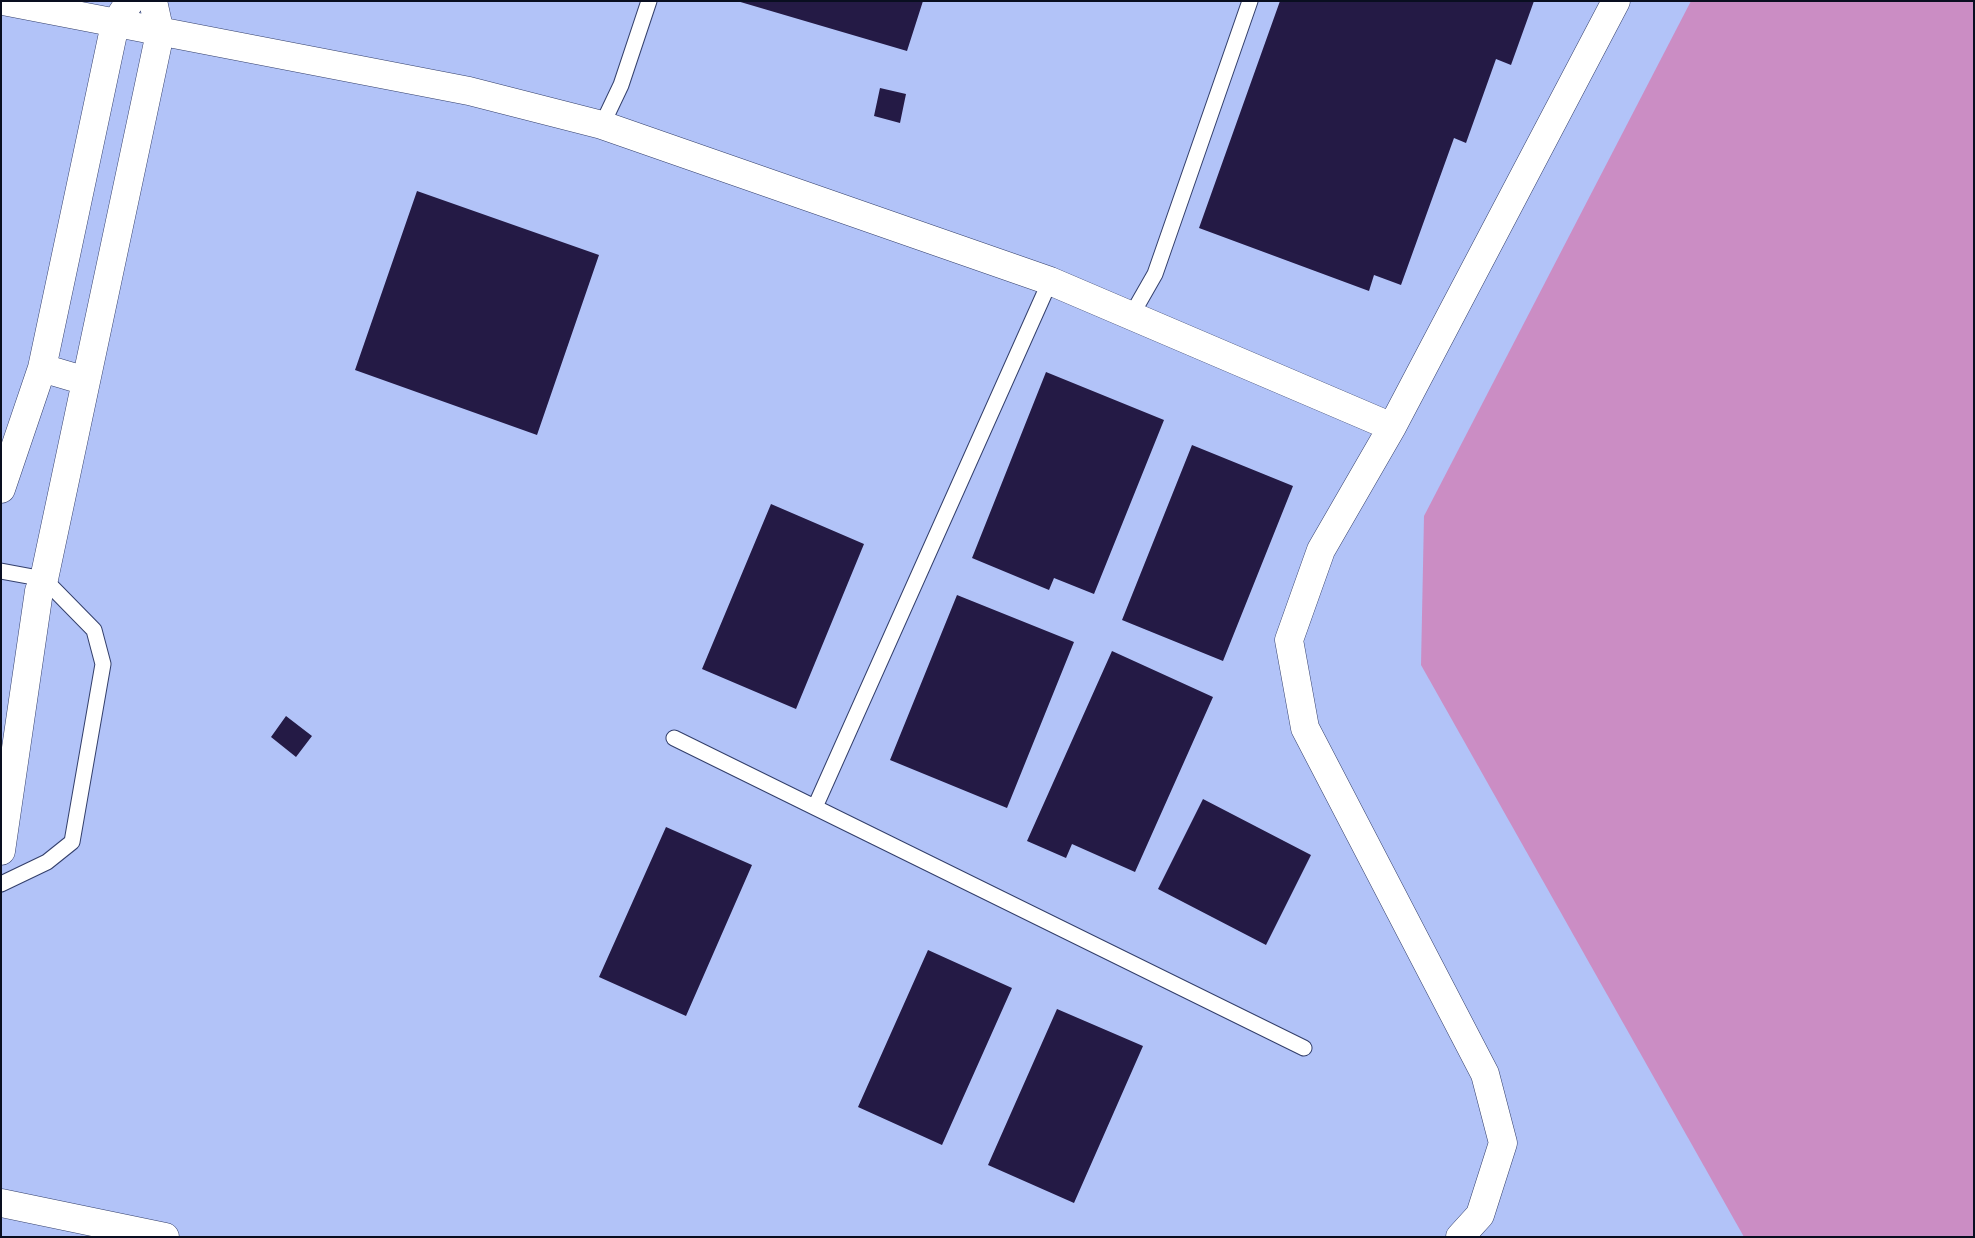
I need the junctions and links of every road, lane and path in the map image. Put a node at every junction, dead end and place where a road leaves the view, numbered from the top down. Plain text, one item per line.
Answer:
1 (3, 1) edge
2 (130, 1) edge
3 (153, 1) edge
4 (649, 1) edge
5 (1250, 1) edge
6 (1616, 1) edge
7 (115, 24) junction
8 (160, 33) junction
9 (602, 125) junction
10 (1050, 281) junction
11 (1131, 316) junction
12 (42, 368) junction
13 (86, 381) junction
14 (1392, 427) junction
15 (1, 489) edge
16 (1, 571) edge
17 (44, 579) junction
18 (674, 738) dead end
19 (815, 808) junction
20 (1, 851) edge
21 (1, 884) edge
22 (1304, 1048) dead end
23 (1, 1202) edge
24 (165, 1237) edge
25 (1460, 1237) edge

1 - 7 street
2 - 7 street
3 - 8 street
4 - 9 lane
5 - 11 lane
6 - 14 street
7 - 8 street
7 - 12 street
8 - 9 street
8 - 13 street
9 - 10 street
10 - 11 street
10 - 19 lane
11 - 14 street
12 - 13 street
12 - 15 street
13 - 17 street
14 - 25 street
16 - 17 lane
17 - 20 street
17 - 21 lane
18 - 19 lane
19 - 22 lane
23 - 24 street

